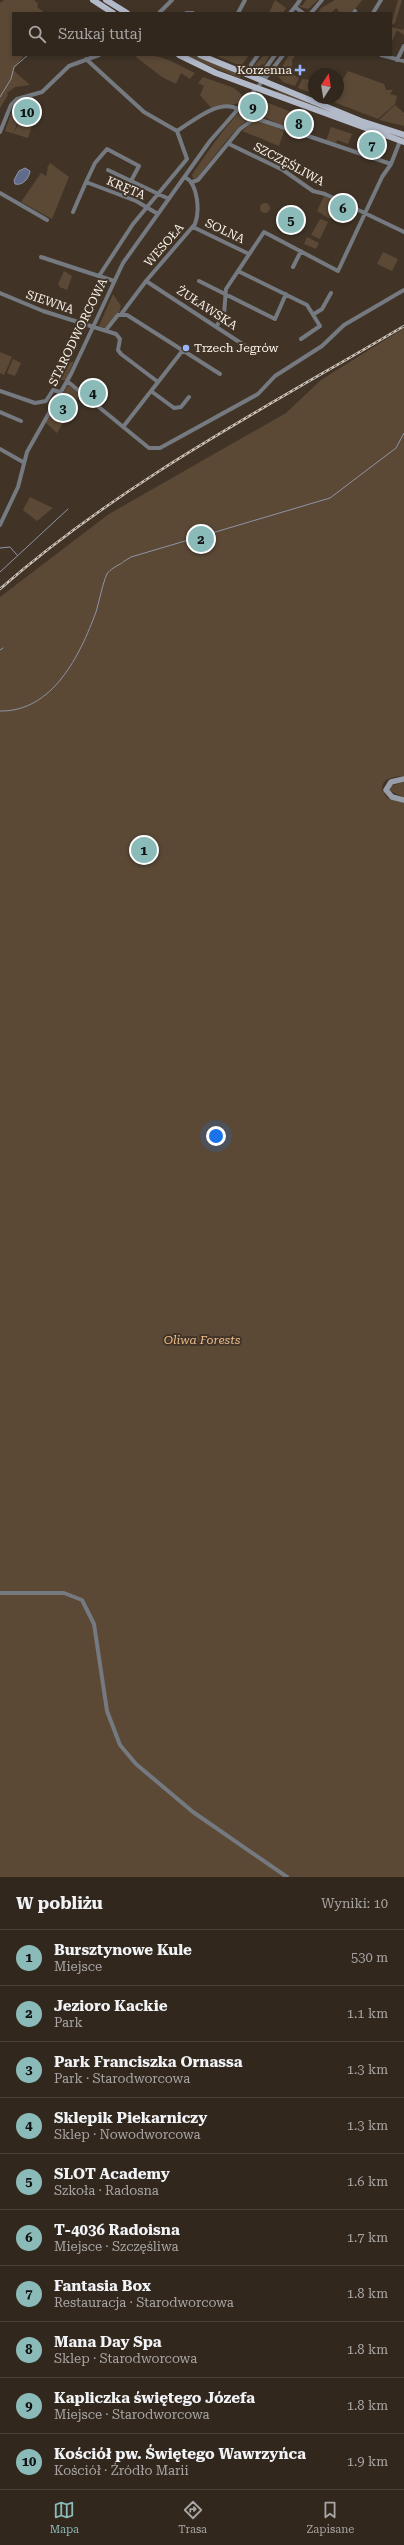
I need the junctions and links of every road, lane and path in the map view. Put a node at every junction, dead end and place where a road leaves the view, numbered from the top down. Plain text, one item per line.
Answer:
1 (93, 0) edge
2 (106, 0) edge
3 (172, 0) edge
4 (246, 0) edge
5 (300, 0) edge
6 (322, 0) edge
7 (381, 0) edge
8 (113, 2) edge
9 (295, 7) junction
10 (112, 12) edge
11 (126, 12) edge
12 (159, 12) edge
13 (239, 12) edge
14 (291, 12) edge
15 (302, 12) edge
16 (312, 12) edge
17 (374, 12) edge
18 (404, 46) edge
19 (96, 56) edge
20 (181, 56) edge
21 (202, 56) edge
22 (257, 56) edge
23 (274, 56) edge
24 (282, 56) edge
25 (384, 56) edge
26 (86, 59) junction
27 (397, 60) junction
28 (404, 61) edge
29 (251, 65) dead end
30 (261, 80) junction
31 (256, 87) junction
32 (238, 109) junction
33 (0, 131) edge
34 (178, 131) junction
35 (404, 135) edge
36 (402, 141) edge
37 (229, 144) junction
38 (187, 158) junction
39 (196, 163) junction
40 (391, 164) junction
41 (108, 170) dead end
42 (185, 177) junction
43 (131, 181) junction
44 (86, 182) junction
45 (192, 182) junction
46 (0, 193) edge
47 (158, 194) junction
48 (169, 199) junction
49 (147, 208) junction
50 (73, 212) dead end
51 (365, 213) junction
52 (158, 214) junction
53 (47, 220) dead end
54 (193, 227) junction
55 (404, 232) edge
56 (301, 251) junction
57 (249, 254) junction
58 (41, 257) dead end
59 (293, 267) dead end
60 (238, 270) junction
61 (99, 276) junction
62 (114, 281) junction
63 (146, 281) junction
64 (200, 281) dead end
65 (404, 290) edge
66 (0, 293) edge
67 (225, 293) junction
68 (331, 293) dead end
69 (286, 294) junction
70 (122, 313) junction
71 (314, 314) junction
72 (94, 326) junction
73 (216, 326) junction
74 (106, 330) junction
75 (301, 339) dead end
76 (183, 350) junction
77 (256, 353) dead end
78 (220, 374) dead end
79 (67, 381) junction
80 (158, 382) junction
81 (0, 390) edge
82 (152, 391) junction
83 (60, 392) junction
84 (189, 397) dead end
85 (0, 412) edge
86 (21, 421) dead end
87 (123, 427) junction
88 (0, 450) edge
89 (22, 462) junction
90 (0, 525) edge
91 (404, 779) edge
92 (404, 800) edge
93 (0, 1593) edge
94 (287, 1877) edge

1 - 10 main road
2 - 8 main road
3 - 12 street
4 - 13 street
5 - 9 street
6 - 16 street
7 - 17 street
8 - 11 main road
9 - 14 street
9 - 15 street
18 - 27 street
19 - 26 street
20 - 31 main road
21 - 30 main road
22 - 29 street
23 - 30 street
24 - 30 street
25 - 27 street
26 - 33 street
26 - 34 street
27 - 28 street
30 - 31 street, STARODWORCOWA
30 - 35 main road
31 - 32 street, STARODWORCOWA
31 - 36 main road
32 - 34 street
32 - 39 street, STARODWORCOWA
34 - 38 street
36 - 40 street
37 - 40 street
37 - 45 street
37 - 51 street, SZCZĘŚLIWA
38 - 39 street
38 - 47 street, STARODWORCOWA
39 - 42 street, STARODWORCOWA
40 - 51 street
41 - 43 street
42 - 45 street
42 - 48 street, STARODWORCOWA
43 - 44 street, KRĘTA
43 - 47 street
44 - 49 street, KRĘTA
44 - 50 street, KRĘTA
45 - 54 street, WESOŁA
46 - 53 street
47 - 48 street
47 - 49 street, STARODWORCOWA
48 - 52 street, STARODWORCOWA
49 - 52 street, KRĘTA
49 - 61 street, STARODWORCOWA
51 - 55 street, SZCZĘŚLIWA
51 - 56 street
52 - 62 street, STARODWORCOWA
54 - 57 street, SOLNA
54 - 63 street, WESOŁA
56 - 57 street, SOLNA
56 - 59 street
57 - 60 street, SOLNA
58 - 61 street
60 - 67 street, SOLNA
60 - 69 street
61 - 62 street
62 - 72 street, STARODWORCOWA
63 - 70 street, WESOŁA
63 - 73 street, ŻUŁAWSKA
64 - 67 street
65 - 87 street
66 - 72 street, SIEWNA
67 - 69 street
67 - 73 street, SOLNA
68 - 71 street
69 - 71 street
70 - 74 street, WESOŁA
70 - 76 street
71 - 75 street
72 - 74 street, SIEWNA
72 - 79 street, STARODWORCOWA
73 - 77 street, ŻUŁAWSKA
74 - 80 street
76 - 78 street
76 - 80 street
79 - 83 street, STARODWORCOWA
79 - 87 street
80 - 82 street
81 - 83 street
82 - 84 street
82 - 87 street
83 - 89 street, STARODWORCOWA
85 - 86 street
88 - 89 street
89 - 90 street, STARODWORCOWA
91 - 92 main road
93 - 94 street

